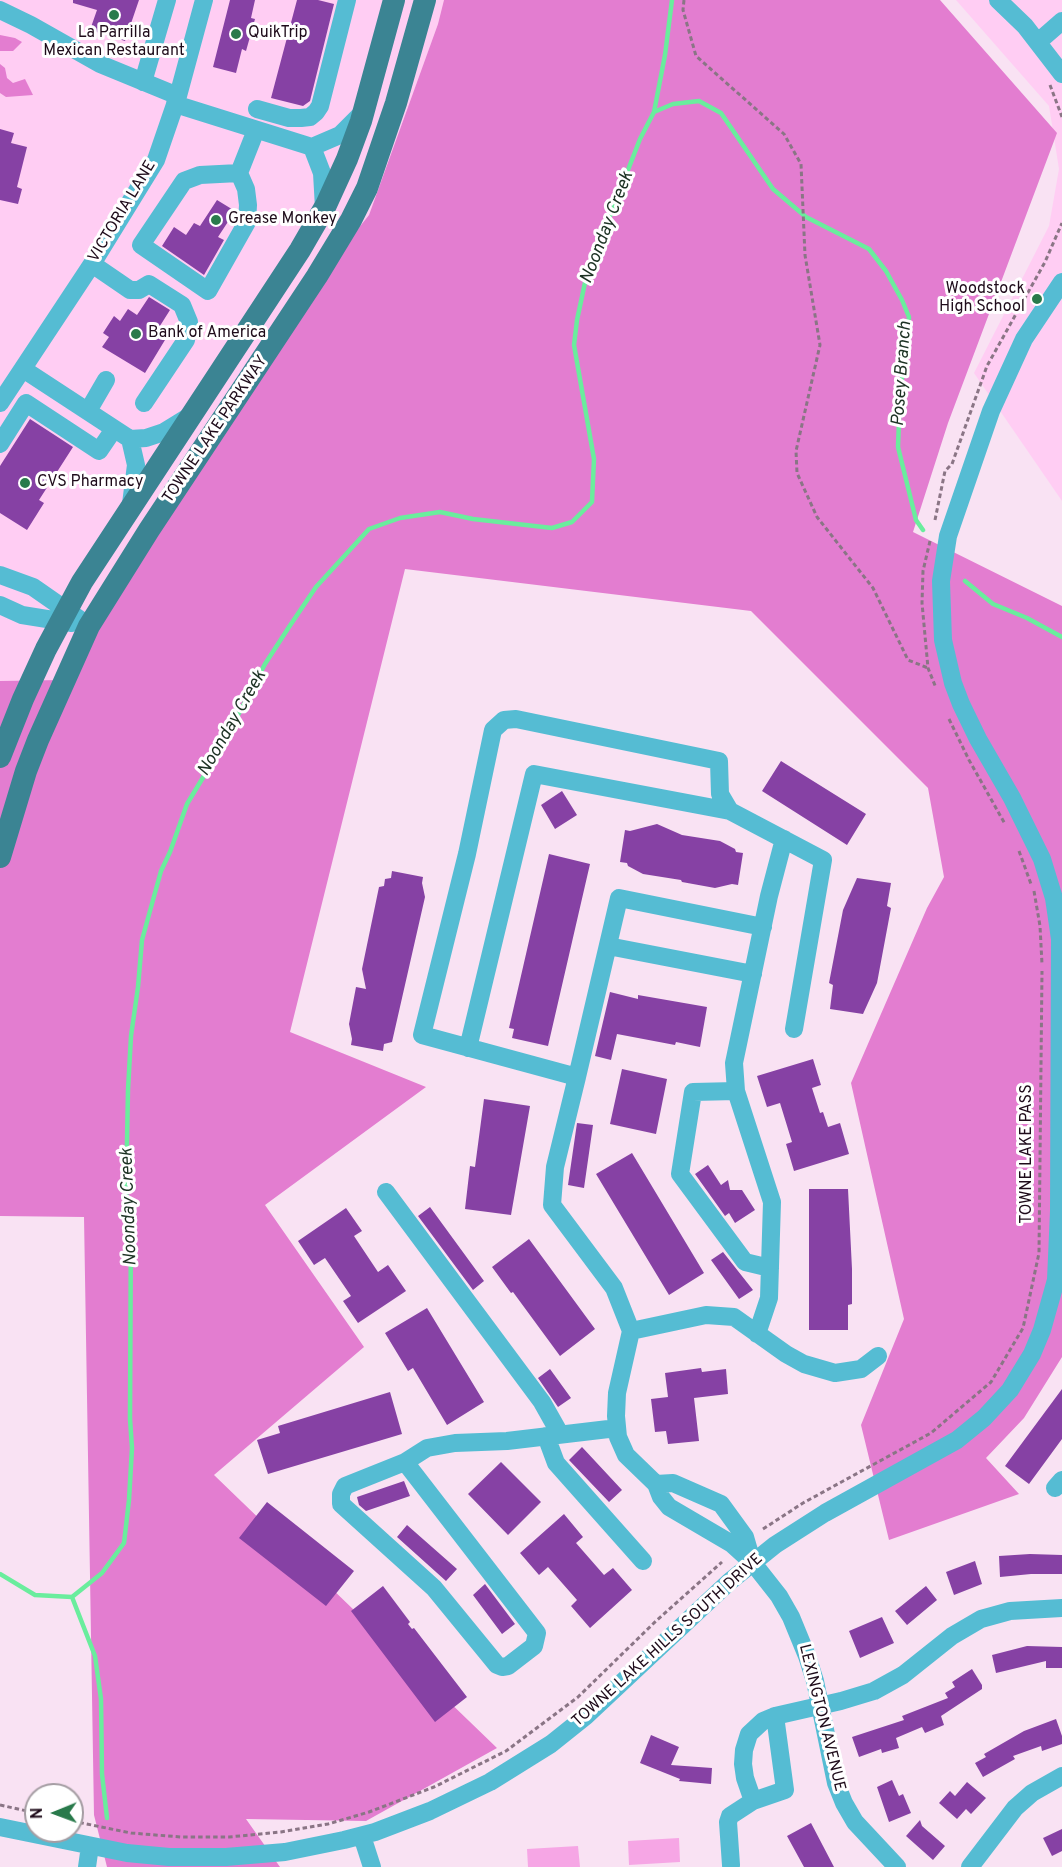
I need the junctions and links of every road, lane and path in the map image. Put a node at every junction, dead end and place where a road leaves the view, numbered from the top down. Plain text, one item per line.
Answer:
1 (167, 0) edge
2 (204, 0) edge
3 (346, 0) edge
4 (425, 0) edge
5 (684, 0) edge
6 (998, 0) edge
7 (393, 1) edge
8 (6, 8) edge
9 (1062, 21) edge
10 (1038, 42) junction
11 (1054, 76) edge
12 (143, 82) junction
13 (176, 100) junction
14 (257, 109) dead end
15 (364, 112) junction
16 (1062, 117) edge
17 (289, 118) junction
18 (256, 130) junction
19 (284, 139) junction
20 (312, 147) junction
21 (239, 173) junction
22 (324, 208) junction
23 (1062, 223) edge
24 (92, 264) junction
25 (1062, 282) edge
26 (23, 369) junction
27 (106, 380) dead end
28 (0, 403) edge
29 (144, 403) dead end
30 (88, 411) junction
31 (19, 414) junction
32 (191, 416) junction
33 (114, 429) junction
34 (130, 439) junction
35 (0, 444) edge
36 (132, 504) junction
37 (933, 526) dead end
38 (931, 536) dead end
39 (0, 575) edge
40 (0, 605) edge
41 (63, 616) junction
42 (89, 626) junction
43 (928, 668) junction
44 (938, 693) dead end
45 (946, 712) dead end
46 (0, 757) edge
47 (730, 811) junction
48 (1008, 829) dead end
49 (784, 839) junction
50 (1018, 849) dead end
51 (0, 857) edge
52 (763, 927) junction
53 (608, 946) junction
54 (753, 974) junction
55 (794, 1029) dead end
56 (468, 1048) junction
57 (577, 1077) junction
58 (736, 1091) junction
59 (386, 1192) dead end
60 (1060, 1225) edge
61 (770, 1268) junction
62 (632, 1331) junction
63 (758, 1334) junction
64 (878, 1356) dead end
65 (617, 1428) junction
66 (553, 1435) junction
67 (405, 1462) junction
68 (656, 1484) junction
69 (763, 1530) dead end
70 (643, 1561) dead end
71 (722, 1562) dead end
72 (753, 1563) junction
73 (1062, 1608) edge
74 (820, 1706) junction
75 (775, 1716) junction
76 (1062, 1776) edge
77 (753, 1801) junction
78 (0, 1805) edge
79 (24, 1810) edge
80 (84, 1823) edge
81 (0, 1827) edge
82 (362, 1836) junction
83 (90, 1846) junction
84 (731, 1865) dead end
85 (87, 1867) edge
86 (372, 1867) edge
87 (897, 1867) edge
88 (970, 1867) edge

1 - 12 street
2 - 13 street, VICTORIA LANE
3 - 17 street
4 - 42 main road, TOWNE LAKE PARKWAY
5 - 43 path
6 - 10 street
7 - 15 main road, TOWNE LAKE PARKWAY
8 - 12 street
9 - 10 street
10 - 11 street
11 - 16 path
12 - 13 street
13 - 18 street
13 - 24 street, VICTORIA LANE
14 - 17 street
15 - 20 street
15 - 22 main road, TOWNE LAKE PARKWAY
17 - 19 street
18 - 19 street
18 - 21 street
19 - 20 street
20 - 22 street
21 - 21 street
22 - 32 main road, TOWNE LAKE PARKWAY
23 - 37 path
24 - 26 street, VICTORIA LANE
24 - 29 street
25 - 60 street, TOWNE LAKE HILLS SOUTH DRIVE
26 - 28 street, VICTORIA LANE
26 - 30 street
27 - 30 street
28 - 31 street
30 - 33 street
31 - 33 street
31 - 35 street
32 - 34 street
32 - 36 main road, TOWNE LAKE PARKWAY
33 - 34 street
34 - 36 street
36 - 41 main road, TOWNE LAKE PARKWAY
38 - 43 path
39 - 41 street
40 - 41 street
41 - 42 street
41 - 46 main road, TOWNE LAKE PARKWAY
42 - 51 main road, TOWNE LAKE PARKWAY
43 - 44 path
45 - 48 path
47 - 49 street
47 - 56 street
47 - 56 street
49 - 52 street
49 - 55 street
50 - 69 path, TOWNE LAKE PASS
52 - 53 street
52 - 54 street
53 - 54 street
53 - 57 street
54 - 58 street
56 - 57 street
57 - 62 street
58 - 61 street
58 - 61 street
59 - 66 street
60 - 72 street, TOWNE LAKE HILLS SOUTH DRIVE
61 - 63 street
62 - 63 street
62 - 65 street
63 - 64 street
65 - 66 street
65 - 68 street
66 - 67 street
66 - 70 street
67 - 67 street
68 - 72 street
68 - 72 street
71 - 80 path
72 - 74 street, LEXINGTON AVENUE
72 - 82 street, TOWNE LAKE HILLS SOUTH DRIVE
73 - 74 street
74 - 75 street
74 - 87 street, LEXINGTON AVENUE
75 - 77 street
75 - 77 street
76 - 88 street
77 - 84 street
78 - 79 path
81 - 83 street, TOWNE LAKE HILLS SOUTH DRIVE
82 - 83 street, TOWNE LAKE HILLS SOUTH DRIVE
82 - 86 street
83 - 85 street

